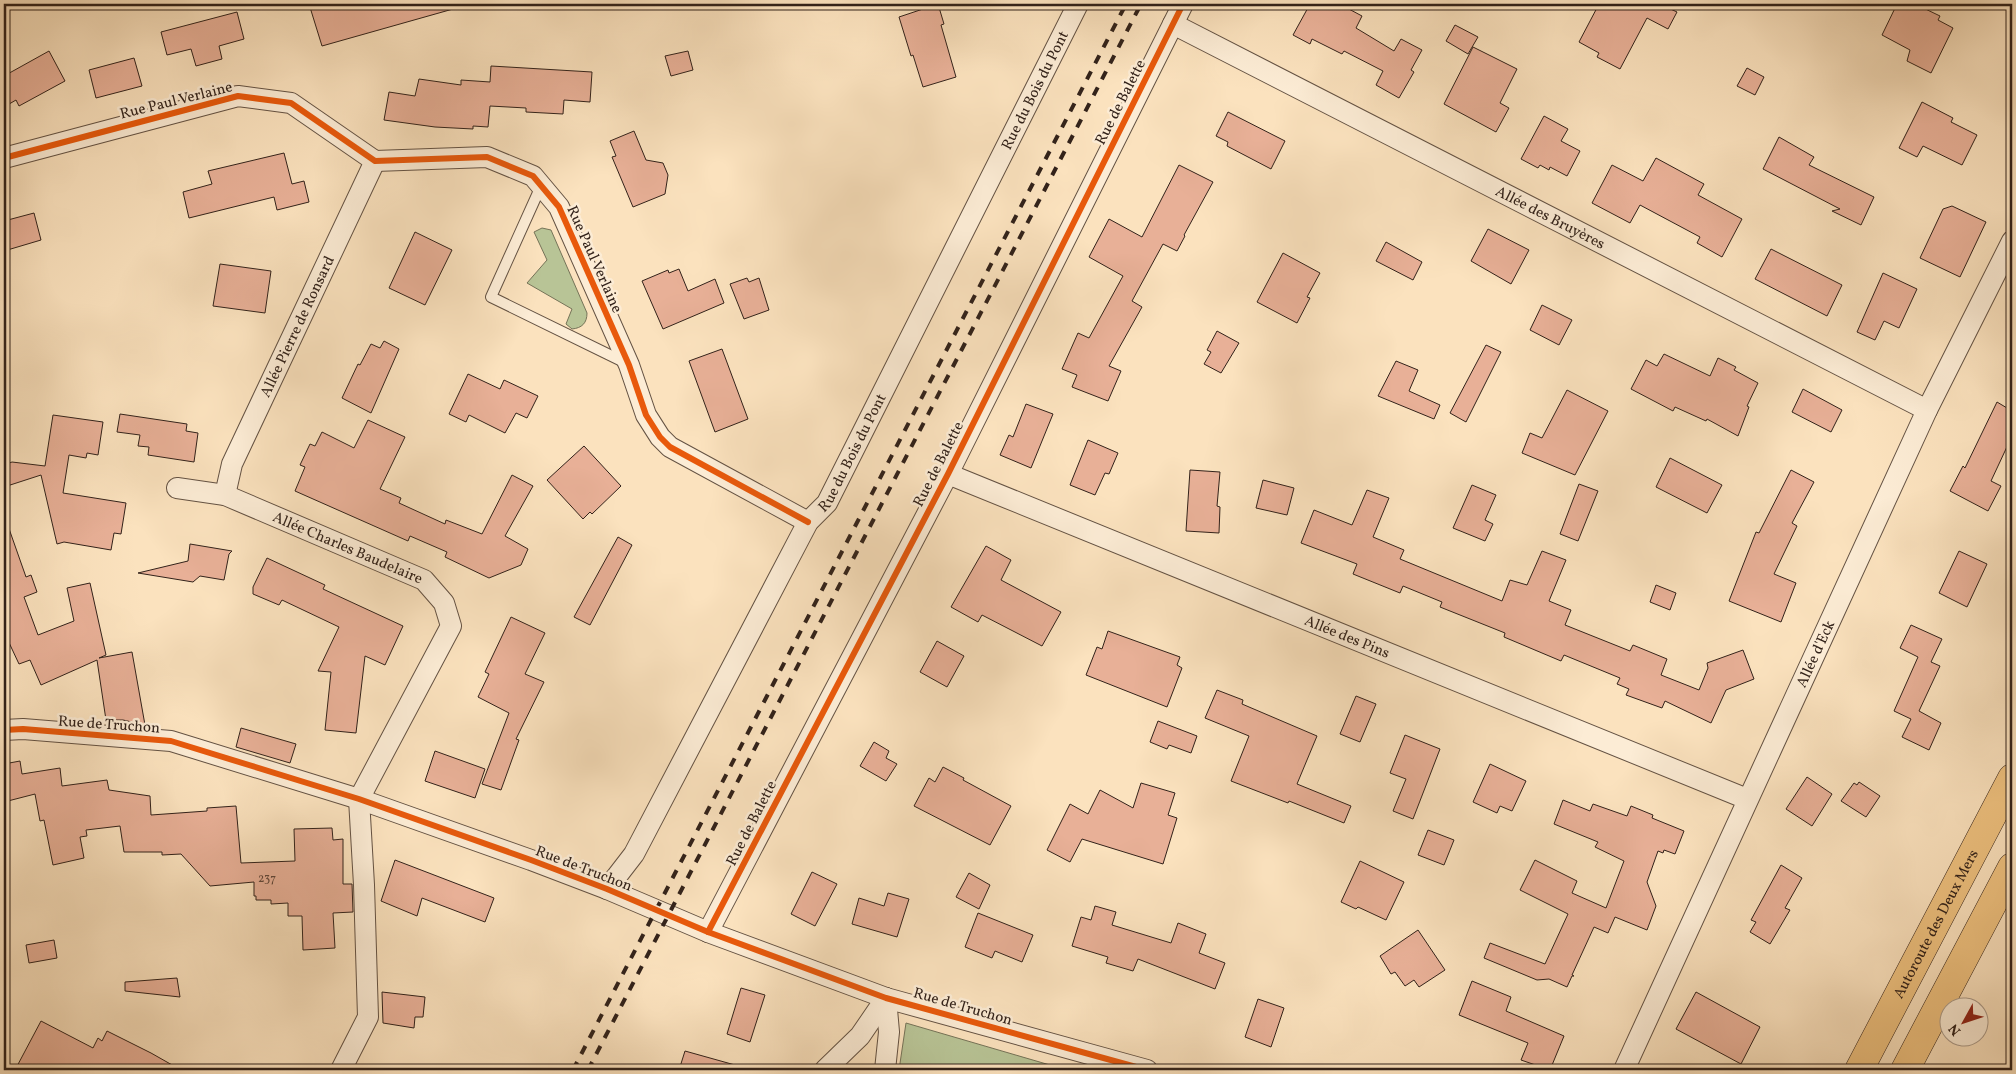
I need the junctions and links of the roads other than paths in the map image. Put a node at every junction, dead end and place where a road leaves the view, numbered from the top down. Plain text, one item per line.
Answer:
1 (1078, 4) edge
2 (1183, 4) edge
3 (1173, 24) junction
4 (4, 158) edge
5 (375, 161) junction
6 (541, 186) junction
7 (2012, 241) edge
8 (629, 365) junction
9 (1927, 410) junction
10 (948, 474) junction
11 (177, 488) dead end
12 (225, 495) junction
13 (808, 522) junction
14 (4, 730) edge
15 (2012, 778) edge
16 (359, 800) junction
17 (1747, 800) junction
18 (2012, 867) edge
19 (607, 889) junction
20 (708, 932) junction
21 (886, 998) junction
22 (341, 1070) edge
23 (825, 1070) edge
24 (885, 1070) edge
25 (1147, 1070) edge
26 (1624, 1070) edge
27 (1859, 1070) edge
28 (1905, 1070) edge

1 - 13 street, Rue du Bois du Pont
2 - 3 street, Rue de Balette
3 - 9 street, Allée des Bruyères
3 - 10 street, Rue de Balette
4 - 5 street, Rue Paul Verlaine
5 - 6 street, Rue Paul Verlaine
5 - 12 street, Allée Pierre de Ronsard
6 - 8 street, Rue Paul Verlaine
6 - 8 lane
7 - 9 street, Allée d'Eck
8 - 13 street, Rue Paul Verlaine
9 - 17 street, Allée d'Eck
10 - 17 street, Allée des Pins
10 - 20 street, Rue de Balette
11 - 12 street, Allée Charles Baudelaire
12 - 16 street, Allée Charles Baudelaire
13 - 19 street, Rue du Bois du Pont
14 - 16 street, Rue de Truchon
15 - 27 highway, Autoroute des Deux Mers
16 - 19 street, Rue de Truchon
16 - 22 street
17 - 26 street, Allée d'Eck
18 - 28 highway
19 - 20 street, Rue de Truchon
20 - 21 street, Rue de Truchon
21 - 23 street
21 - 24 street
21 - 25 street, Rue de Truchon

